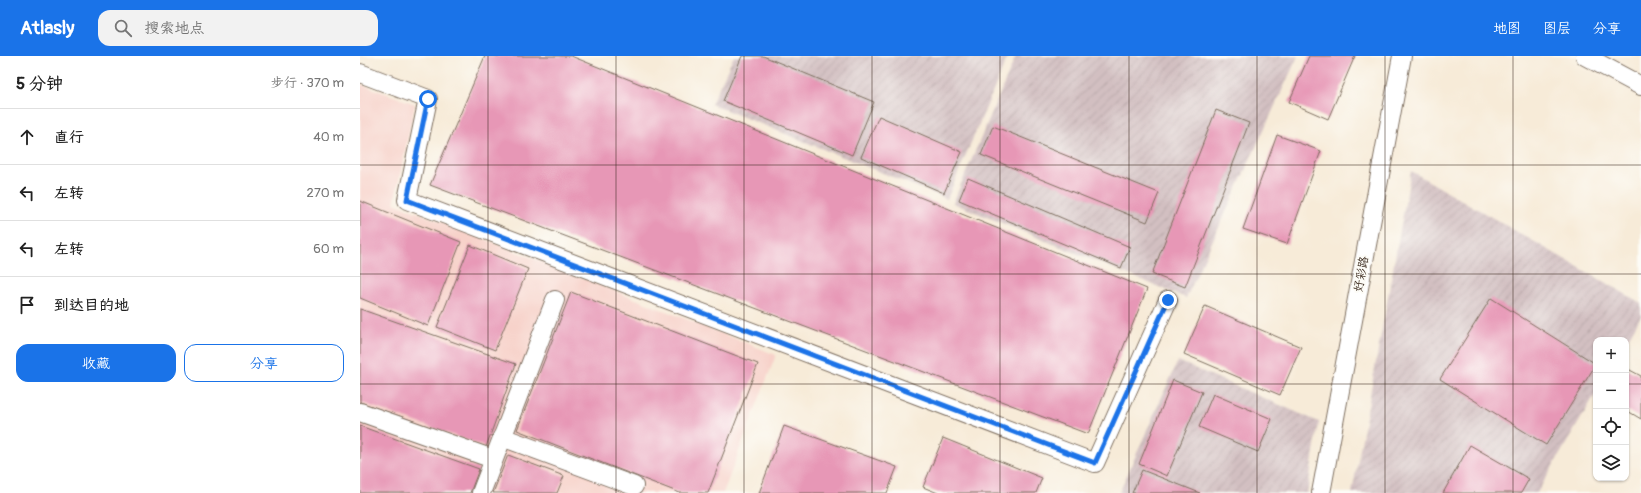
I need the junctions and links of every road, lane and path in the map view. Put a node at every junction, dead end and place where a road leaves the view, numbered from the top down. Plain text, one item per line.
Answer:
1 (1402, 56) edge
2 (1585, 56) edge
3 (360, 73) edge
4 (1641, 86) edge
5 (555, 300) dead end
6 (1168, 300) dead end
7 (360, 412) edge
8 (502, 437) junction
9 (493, 459) junction
10 (634, 486) dead end
11 (481, 493) edge
12 (1321, 493) edge

1 - 12 street, 好彩路
2 - 4 street
3 - 6 street
5 - 8 street
7 - 9 street
8 - 9 street
8 - 10 street
9 - 11 street

